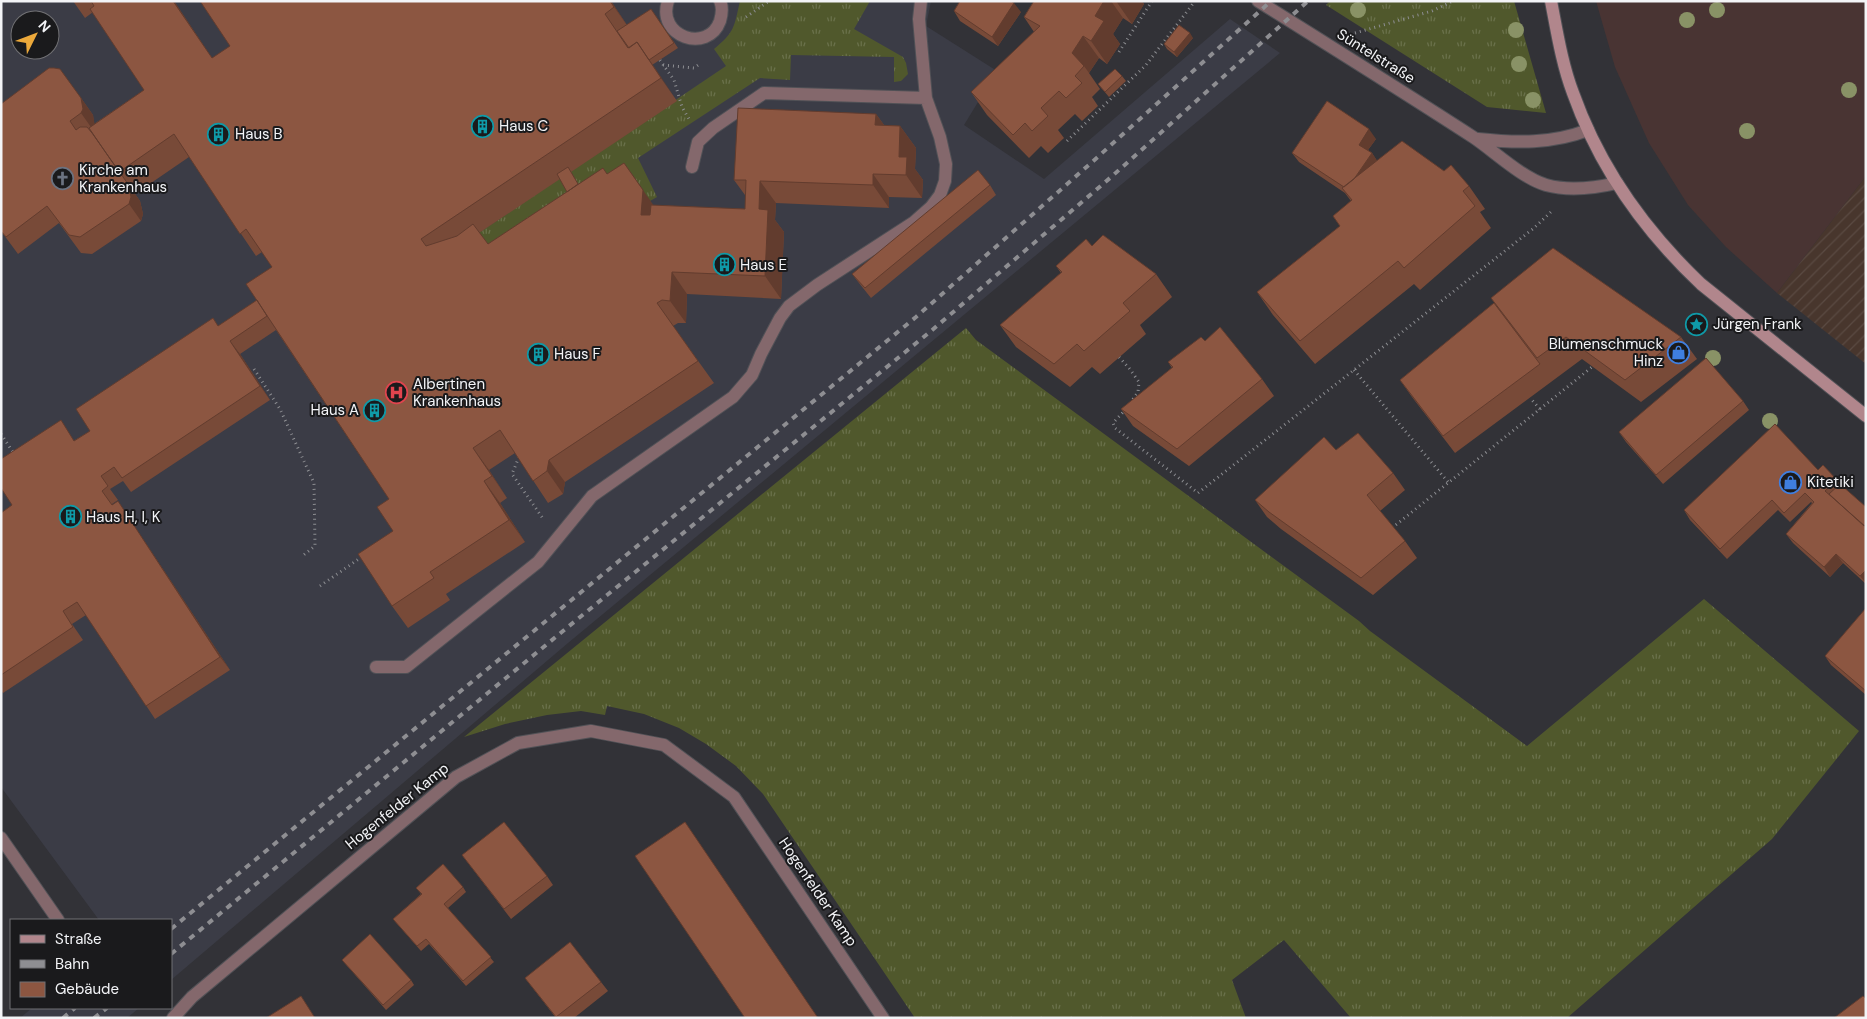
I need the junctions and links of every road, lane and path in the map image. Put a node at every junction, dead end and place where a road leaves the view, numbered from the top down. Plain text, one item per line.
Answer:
1 (668, 1) edge
2 (720, 1) edge
3 (921, 1) edge
4 (1152, 1) edge
5 (1195, 1) edge
6 (1258, 1) edge
7 (1453, 1) edge
8 (1551, 1) edge
9 (1327, 44) junction
10 (654, 50) edge
11 (1118, 52) dead end
12 (926, 98) junction
13 (1588, 130) junction
14 (702, 138) junction
15 (1475, 138) junction
16 (1067, 141) dead end
17 (692, 167) dead end
18 (1617, 183) junction
19 (1558, 206) dead end
20 (1119, 357) edge
21 (1592, 367) edge
22 (254, 369) dead end
23 (1354, 370) junction
24 (1530, 398) edge
25 (1540, 409) junction
26 (1866, 416) edge
27 (1, 434) edge
28 (12, 452) edge
29 (518, 457) edge
30 (1448, 482) junction
31 (1392, 528) edge
32 (557, 539) junction
33 (370, 552) edge
34 (301, 556) dead end
35 (320, 586) dead end
36 (376, 667) dead end
37 (1, 838) edge
38 (57, 919) edge
39 (173, 1017) edge
40 (883, 1018) edge

1 - 2 street
3 - 12 street
4 - 11 path
5 - 16 path
6 - 9 street, Süntelstraße
7 - 9 path
8 - 13 main road
9 - 15 street, Süntelstraße
10 - 14 path
12 - 14 street
12 - 32 street
13 - 15 street, Süntelstraße
13 - 18 main road
14 - 17 street
15 - 18 street, Süntelstraße
18 - 26 main road
19 - 23 path
20 - 23 path
21 - 25 path
22 - 34 path
23 - 30 path
24 - 25 path
25 - 30 path
27 - 28 path
29 - 32 path
30 - 31 path
32 - 36 street
33 - 35 path
37 - 38 street
39 - 40 street, Hogenfelder Kamp

